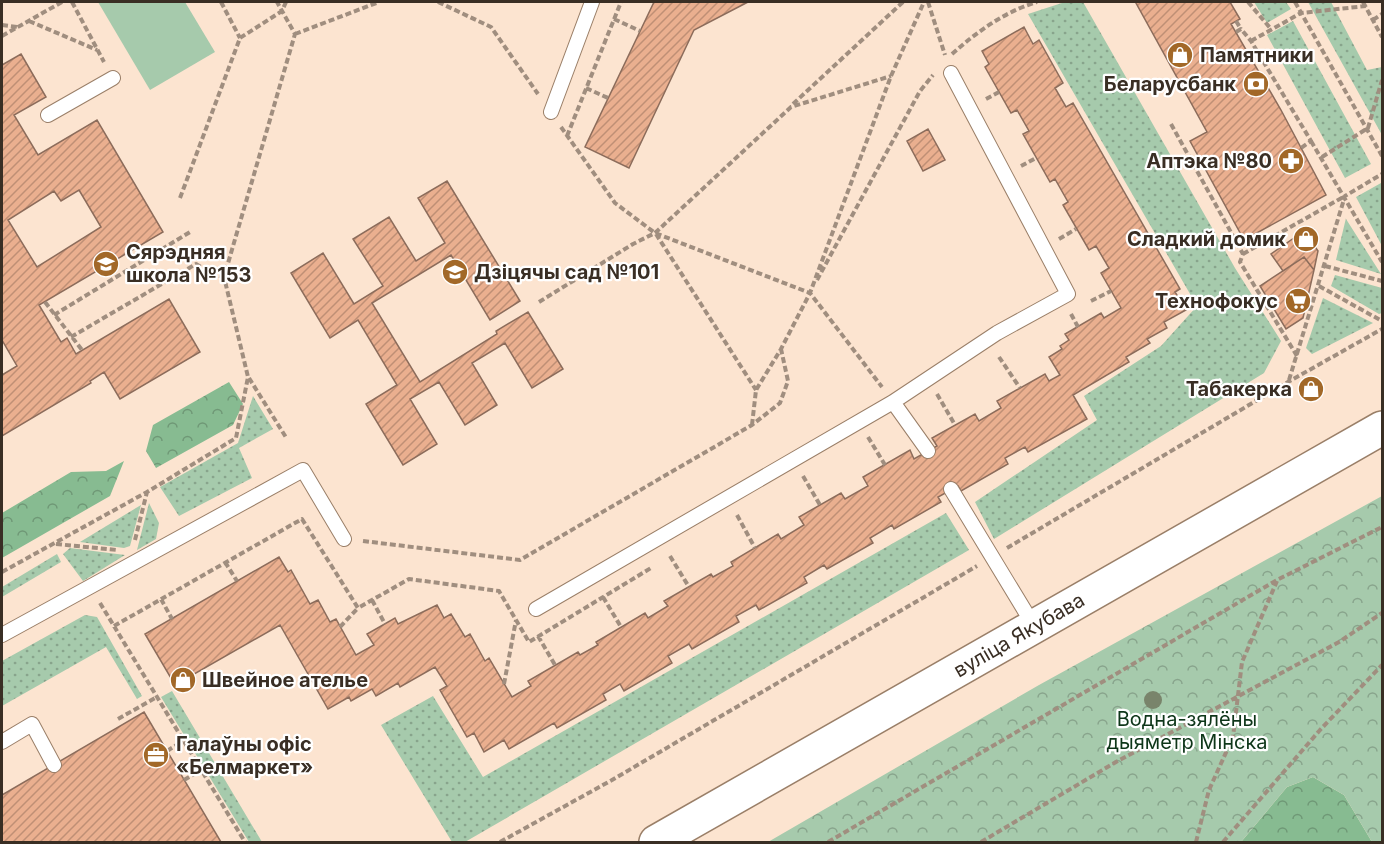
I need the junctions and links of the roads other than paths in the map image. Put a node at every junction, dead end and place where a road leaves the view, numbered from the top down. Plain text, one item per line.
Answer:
1 (592, 2) edge
2 (954, 68) road end
3 (113, 78) dead end
4 (551, 112) road end
5 (48, 115) dead end
6 (893, 402) junction
7 (1383, 428) edge
8 (928, 451) dead end
9 (951, 489) dead end
10 (344, 539) road end
11 (536, 609) dead end
12 (1034, 626) junction
13 (2, 635) edge
14 (2, 742) edge
15 (54, 765) dead end
16 (656, 843) edge

1 - 4 lane
2 - 6 lane
3 - 5 lane
6 - 8 lane
6 - 11 lane
7 - 12 street, вуліца Якубава
9 - 12 lane
10 - 13 lane
12 - 16 street, вуліца Якубава
14 - 15 lane

